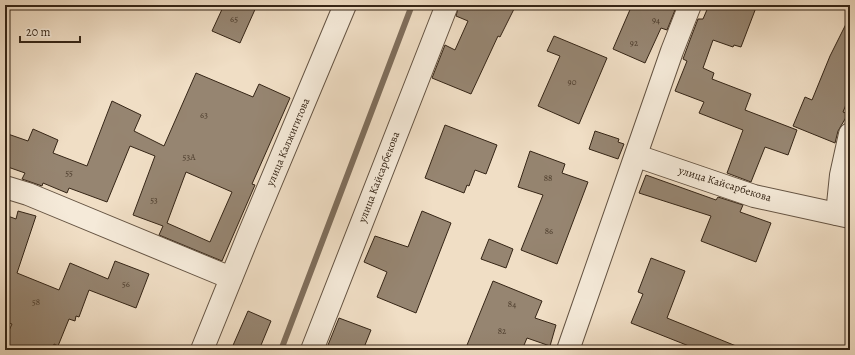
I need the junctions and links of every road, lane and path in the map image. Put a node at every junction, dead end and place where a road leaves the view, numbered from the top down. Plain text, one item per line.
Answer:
1 (345, 5) edge
2 (447, 5) edge
3 (690, 5) edge
4 (850, 134) edge
5 (637, 156) junction
6 (5, 187) edge
7 (844, 215) edge
8 (231, 278) junction
9 (202, 350) edge
10 (312, 350) edge
11 (568, 350) edge

1 - 8 street, улица Калжигитова
2 - 10 street, улица Кайсарбекова
3 - 5 street
4 - 7 street, улица Кайсарбекова
5 - 7 street, улица Кайсарбекова
5 - 11 street
6 - 8 street
8 - 9 street, улица Калжигитова

